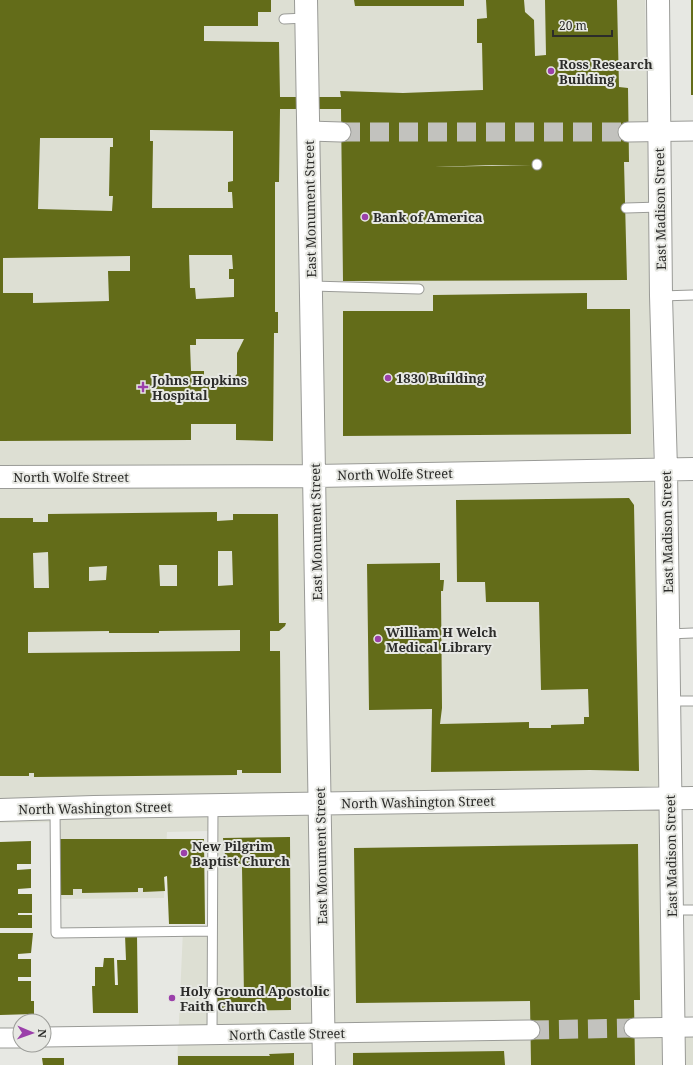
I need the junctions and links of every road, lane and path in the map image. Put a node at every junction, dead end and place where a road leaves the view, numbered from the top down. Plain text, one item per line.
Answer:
1 (658, 0) edge
2 (306, 9) edge
3 (284, 19) dead end
4 (309, 131) junction
5 (693, 131) edge
6 (341, 132) tunnel mouth
7 (628, 132) tunnel mouth
8 (659, 132) junction
9 (660, 207) junction
10 (626, 208) dead end
11 (312, 286) junction
12 (419, 289) dead end
13 (693, 295) edge
14 (661, 296) junction
15 (666, 469) junction
16 (693, 469) edge
17 (315, 476) junction
18 (0, 477) edge
19 (693, 633) edge
20 (668, 634) junction
21 (669, 701) junction
22 (693, 701) edge
23 (670, 798) junction
24 (693, 798) edge
25 (320, 804) junction
26 (213, 805) junction
27 (55, 808) junction
28 (0, 810) edge
29 (682, 910) edge
30 (212, 931) junction
31 (683, 1027) edge
32 (634, 1028) tunnel mouth
33 (530, 1030) tunnel mouth
34 (324, 1034) junction
35 (212, 1035) junction
36 (52, 1037) edge
37 (0, 1038) edge
38 (12, 1038) edge
39 (324, 1065) edge
40 (674, 1065) edge

1 - 8 main road, East Madison Street
2 - 3 lane
2 - 4 main road, East Monument Street
4 - 6 street
4 - 11 main road, East Monument Street
5 - 8 street
7 - 8 street
8 - 9 main road, East Madison Street
9 - 10 lane
9 - 14 main road, East Madison Street
11 - 12 lane
11 - 17 main road, East Monument Street
13 - 14 lane
14 - 15 main road, East Madison Street
15 - 16 main road, North Wolfe Street
15 - 17 main road, North Wolfe Street
15 - 20 main road, East Madison Street
17 - 18 main road, North Wolfe Street
17 - 25 main road, East Monument Street
19 - 20 lane
20 - 21 main road, East Madison Street
21 - 22 lane
21 - 23 main road, East Madison Street
23 - 24 main road, North Washington Street
23 - 25 main road, North Washington Street
23 - 29 main road, East Madison Street
25 - 26 main road, North Washington Street
25 - 34 main road, East Monument Street
26 - 27 main road, North Washington Street
26 - 30 lane
27 - 28 main road, North Washington Street
27 - 30 lane
29 - 31 main road, East Madison Street
30 - 35 lane
31 - 32 street
31 - 40 main road, East Madison Street
33 - 34 street, North Castle Street
34 - 35 street, North Castle Street
34 - 39 main road, East Monument Street
35 - 36 street, North Castle Street
37 - 38 street

